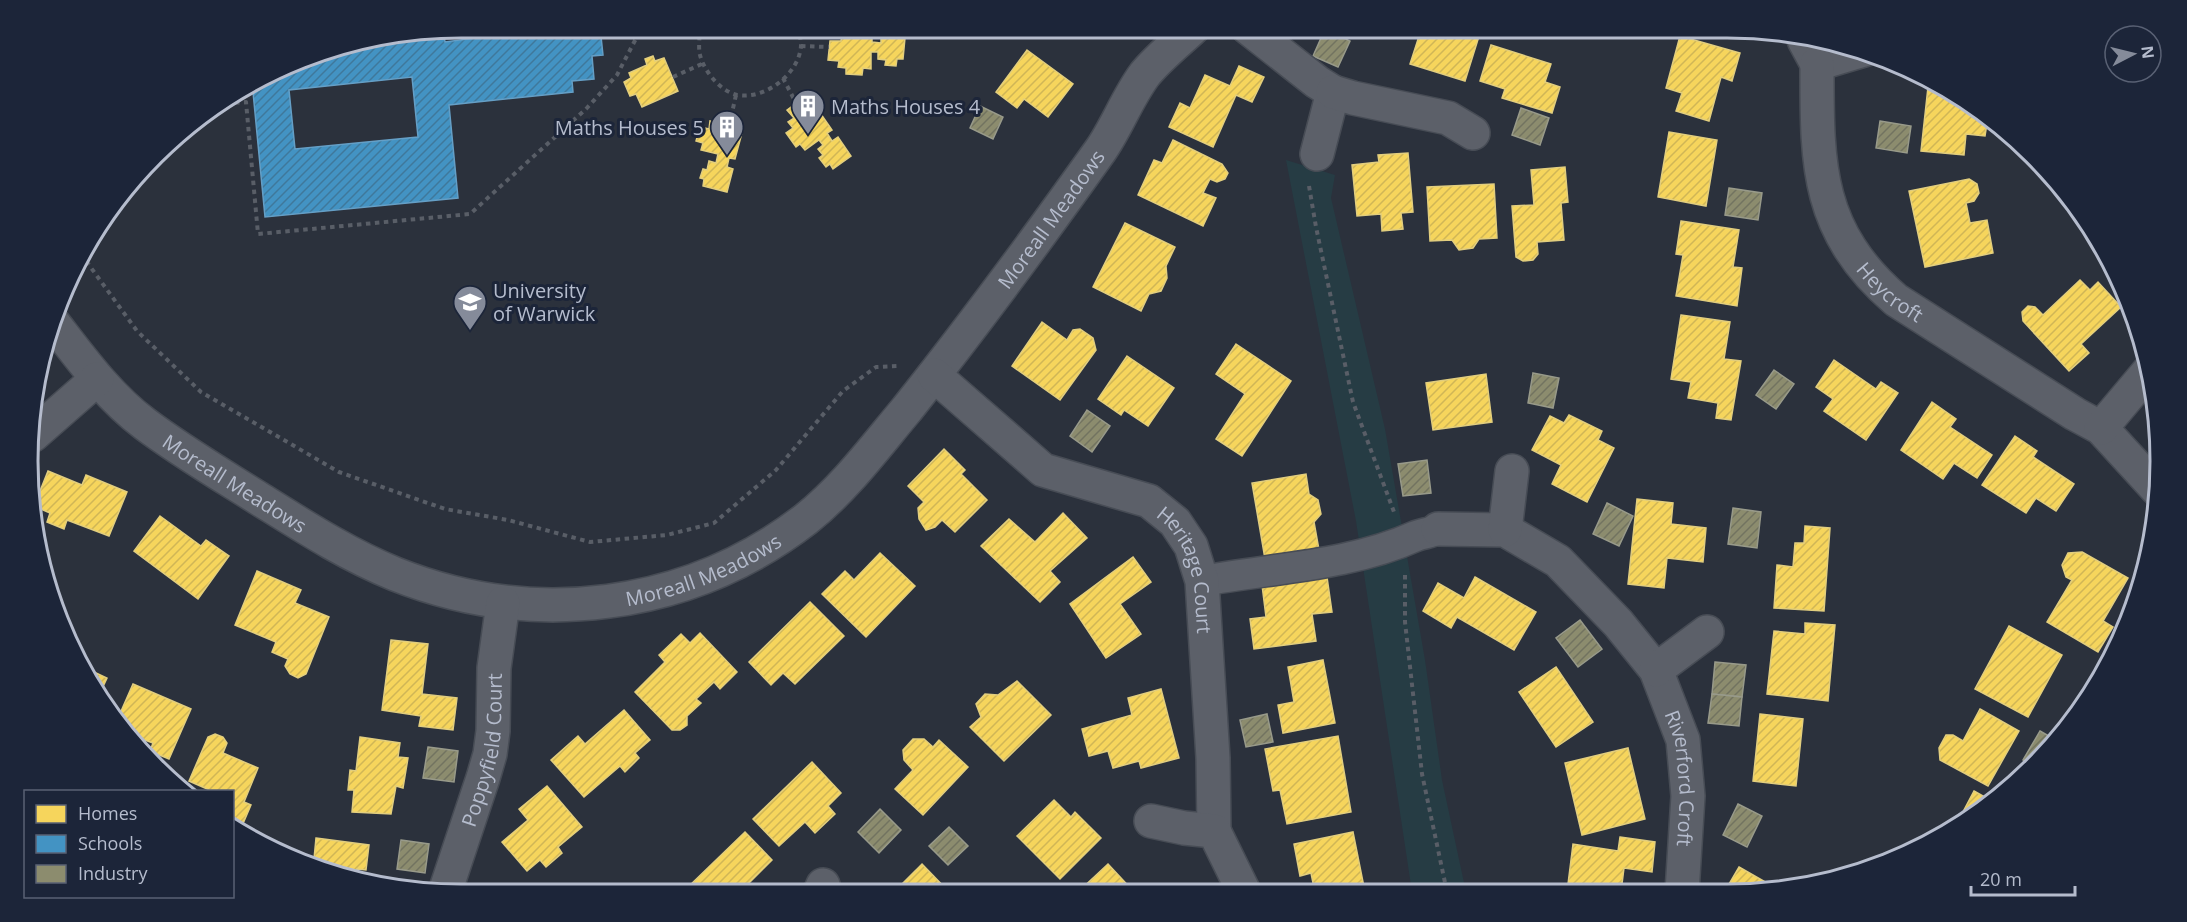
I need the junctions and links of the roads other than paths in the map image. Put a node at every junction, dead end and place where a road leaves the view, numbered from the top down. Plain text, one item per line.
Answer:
1 (1183, 38) edge
2 (1261, 38) edge
3 (1832, 51) edge
4 (1810, 52) edge
5 (1333, 92) junction
6 (1473, 133) dead end
7 (1317, 154) dead end
8 (59, 330) edge
9 (934, 375) junction
10 (97, 380) junction
11 (2141, 380) edge
12 (2101, 428) junction
13 (38, 430) edge
14 (1512, 471) dead end
15 (2149, 481) edge
16 (1438, 529) joint
17 (1505, 530) junction
18 (1202, 581) junction
19 (503, 603) junction
20 (1707, 632) dead end
21 (1656, 670) junction
22 (1151, 821) dead end
23 (1214, 831) junction
24 (448, 884) edge
25 (1240, 884) edge
26 (1682, 884) edge

1 - 9 street, Moreall Meadows
2 - 5 street
3 - 4 street, Heycroft
4 - 12 street, Heycroft
5 - 6 street
5 - 7 street
8 - 10 street, Moreall Meadows
9 - 18 street, Heritage Court
9 - 19 street, Moreall Meadows
10 - 13 street
10 - 19 street, Moreall Meadows
11 - 12 street
12 - 15 street, Heycroft
14 - 17 street
16 - 17 street, Riverford Croft
16 - 18 street
17 - 21 street, Riverford Croft
18 - 23 street, Heritage Court
19 - 24 street, Poppyfield Court
20 - 21 street
21 - 26 street, Riverford Croft
22 - 23 street
23 - 25 street, Heritage Court

